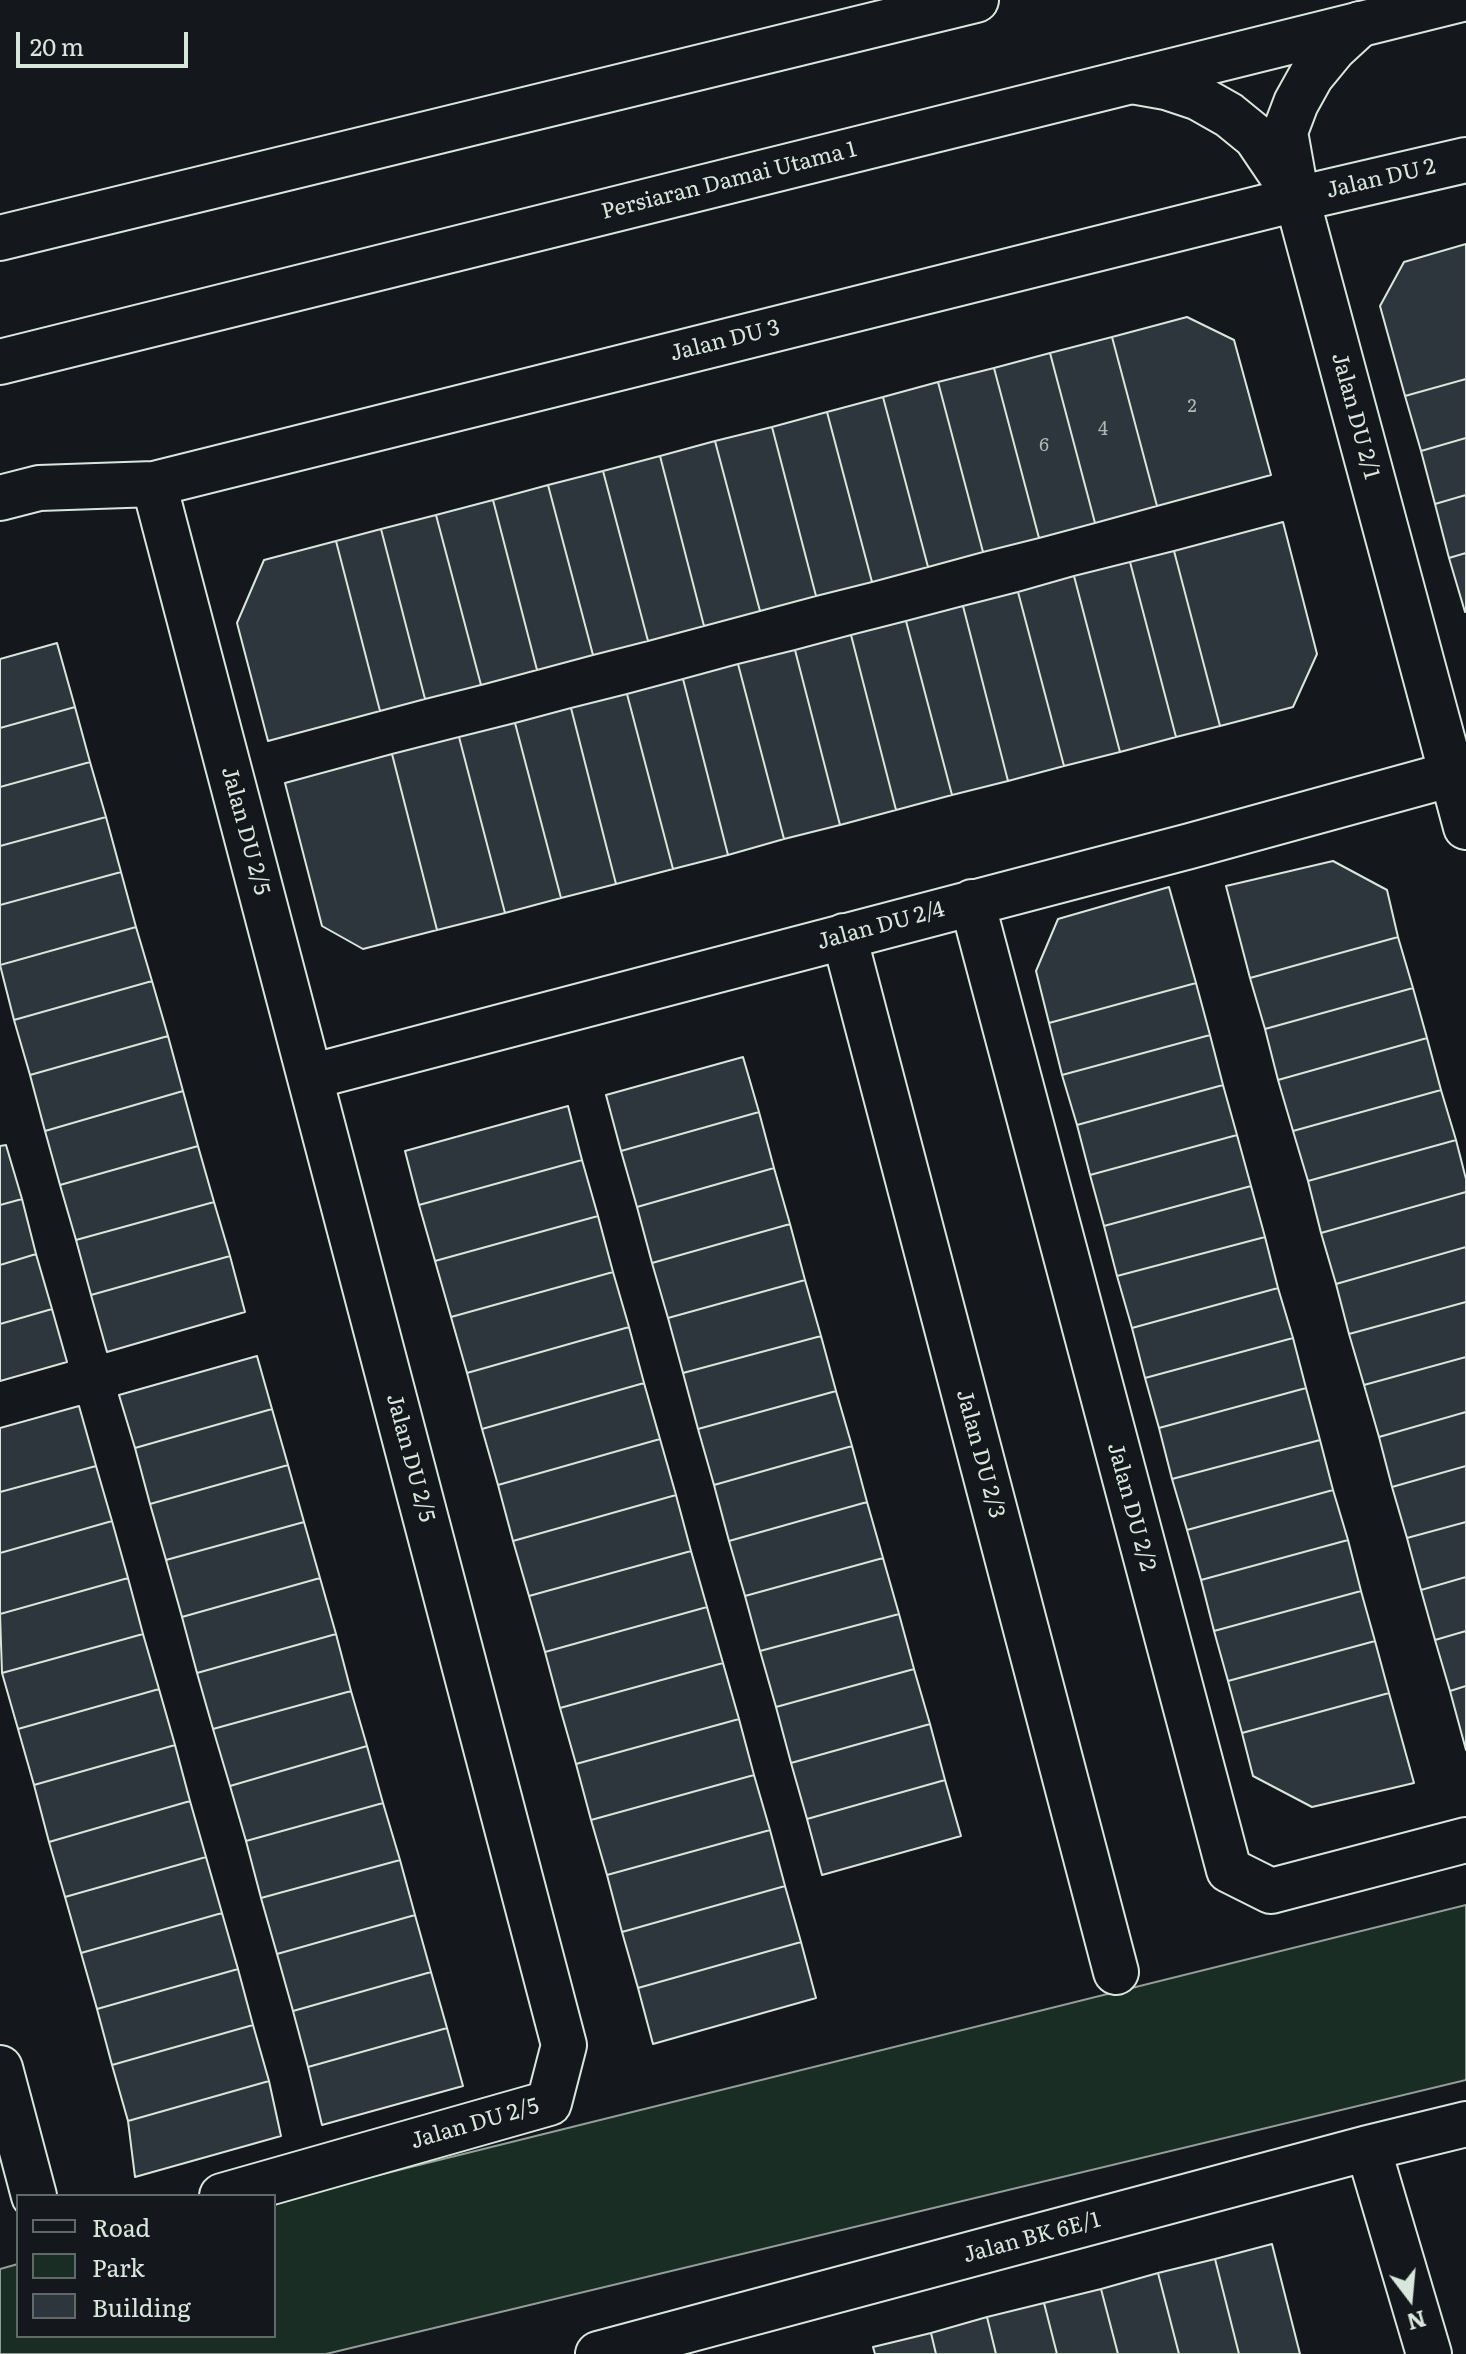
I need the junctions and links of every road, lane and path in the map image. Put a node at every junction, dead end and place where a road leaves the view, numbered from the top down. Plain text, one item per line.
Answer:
1 (976, 0) edge
2 (1458, 0) edge
3 (1360, 24) junction
4 (1132, 81) junction
5 (1466, 160) edge
6 (1297, 199) junction
7 (0, 238) edge
8 (0, 362) edge
9 (154, 484) junction
10 (0, 498) edge
11 (1452, 774) junction
12 (1466, 827) edge
13 (972, 902) junction
14 (844, 936) junction
15 (310, 1077) junction
16 (1466, 1840) edge
17 (1116, 1972) dead end
18 (0, 2068) edge
19 (1466, 2124) edge
20 (1368, 2148) junction
21 (33, 2194) edge
22 (229, 2194) edge
23 (598, 2354) edge
24 (1429, 2354) edge

1 - 7 street
2 - 3 street, Persiaran Damai Utama 1
3 - 4 street, Persiaran Damai Utama 1
3 - 6 street, Jalan DU 2/1
4 - 6 street
4 - 8 street, Persiaran Damai Utama 1
5 - 6 street, Jalan DU 2
6 - 9 street, Jalan DU 3
6 - 11 street, Jalan DU 2/1
9 - 10 street, Jalan DU 3
9 - 15 street, Jalan DU 2/5
11 - 12 street, Jalan DU 2/1
11 - 13 street, Jalan DU 2/4
13 - 14 street, Jalan DU 2/4
13 - 16 street, Jalan DU 2/2
14 - 15 street, Jalan DU 2/4
14 - 17 street, Jalan DU 2/3
15 - 22 street, Jalan DU 2/5
18 - 21 street
19 - 20 street, Jalan BK 6E/1
20 - 23 street, Jalan BK 6E/1
20 - 24 street

